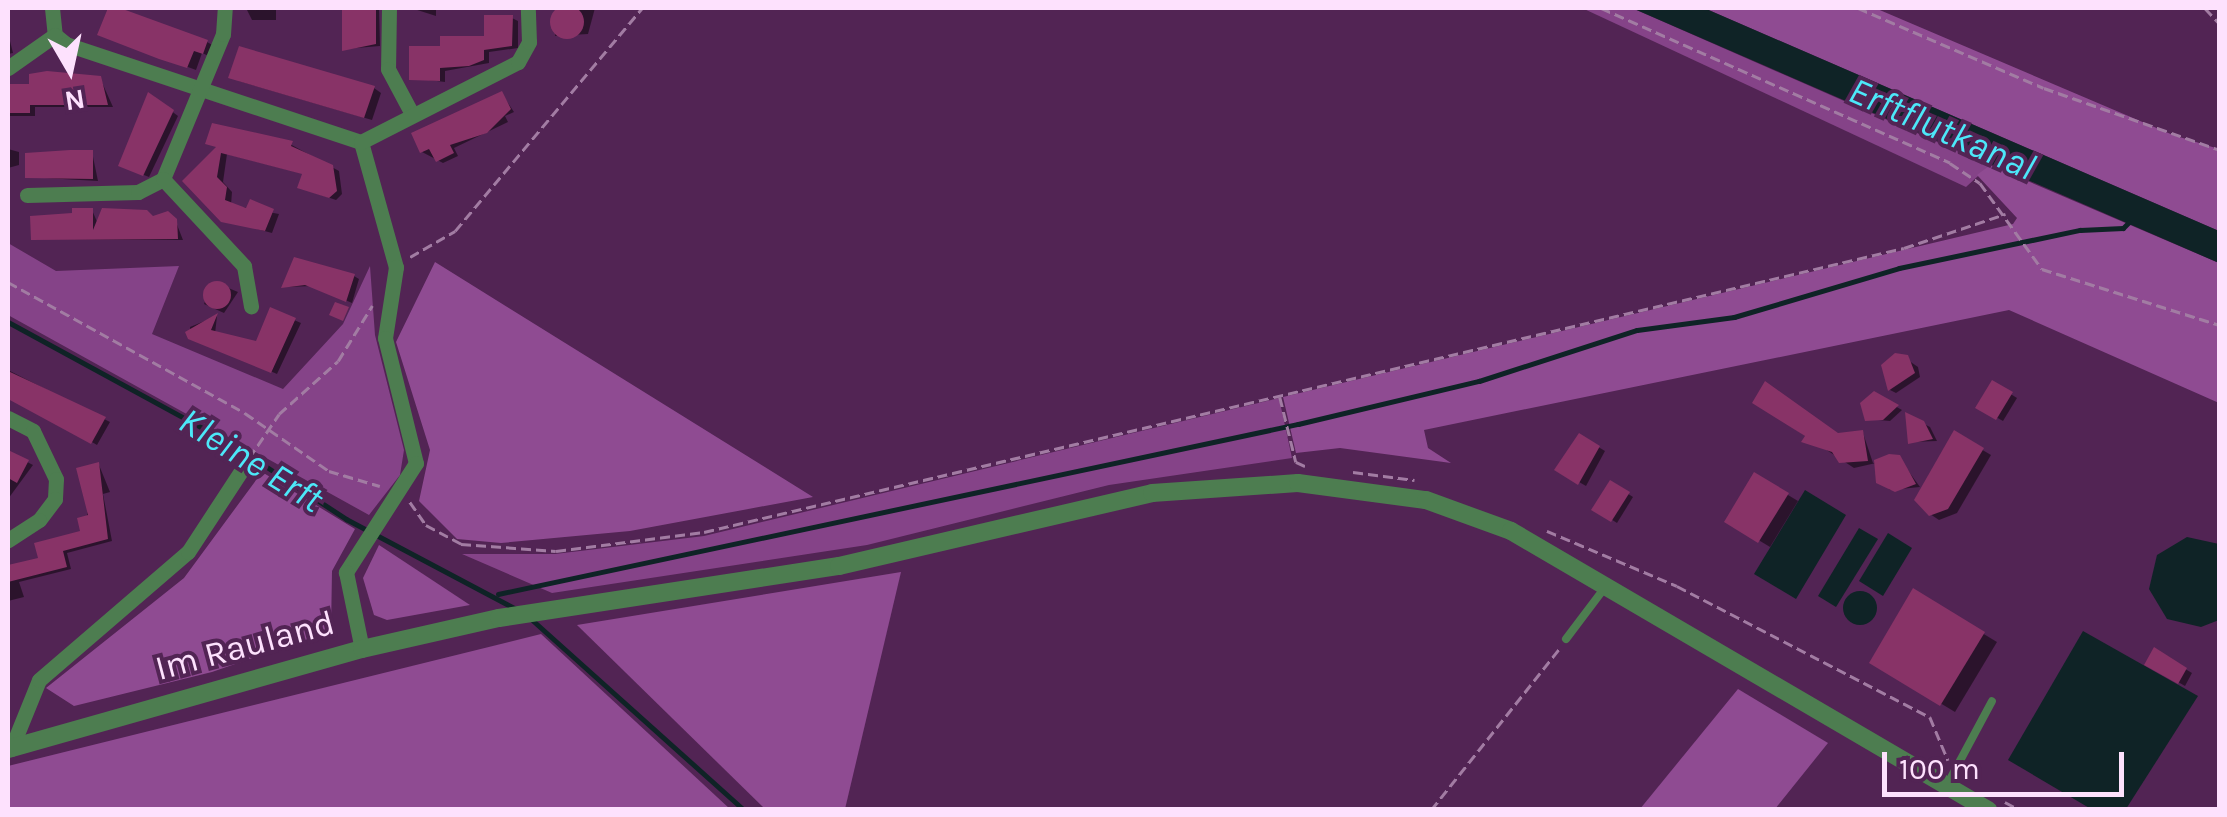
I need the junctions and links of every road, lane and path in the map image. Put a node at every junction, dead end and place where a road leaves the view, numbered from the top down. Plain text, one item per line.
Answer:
1 (52, 8) edge
2 (225, 8) edge
3 (389, 8) edge
4 (528, 8) edge
5 (642, 8) edge
6 (1602, 8) edge
7 (1858, 8) edge
8 (2205, 8) edge
9 (2220, 24) edge
10 (55, 35) junction
11 (8, 68) edge
12 (196, 90) junction
13 (412, 114) junction
14 (361, 142) junction
15 (2220, 150) edge
16 (162, 179) junction
17 (27, 195) dead end
18 (2005, 214) junction
19 (396, 267) junction
20 (8, 282) edge
21 (377, 298) dead end
22 (251, 306) dead end
23 (2220, 325) edge
24 (1280, 395) junction
25 (8, 418) edge
26 (268, 432) junction
27 (244, 466) joint
28 (1322, 468) dead end
29 (1339, 470) dead end
30 (1420, 481) dead end
31 (406, 486) junction
32 (1536, 526) dead end
33 (8, 540) edge
34 (1608, 582) junction
35 (1566, 640) joint
36 (362, 649) junction
37 (1992, 701) dead end
38 (9, 749) edge
39 (1950, 778) junction
40 (1996, 805) edge
41 (1431, 810) edge
42 (2020, 810) edge

1 - 10 street
2 - 12 street
3 - 13 street
4 - 13 street
5 - 19 path
6 - 18 path
7 - 15 path
8 - 9 path
10 - 11 street
10 - 12 street
12 - 14 street
12 - 16 street
13 - 14 street
14 - 19 street
16 - 17 street
16 - 22 street
18 - 23 path
18 - 24 path
19 - 31 street
20 - 26 path
21 - 26 path
24 - 28 path
24 - 31 path
25 - 33 street
26 - 27 path
26 - 31 path
27 - 38 street, Im Rauland
29 - 30 path
31 - 36 street
32 - 39 path
34 - 35 lane
34 - 36 street, Im Rauland
34 - 39 street, Im Rauland
35 - 41 path
36 - 38 street, Im Rauland
37 - 39 lane
39 - 40 street, Im Rauland
40 - 42 path

